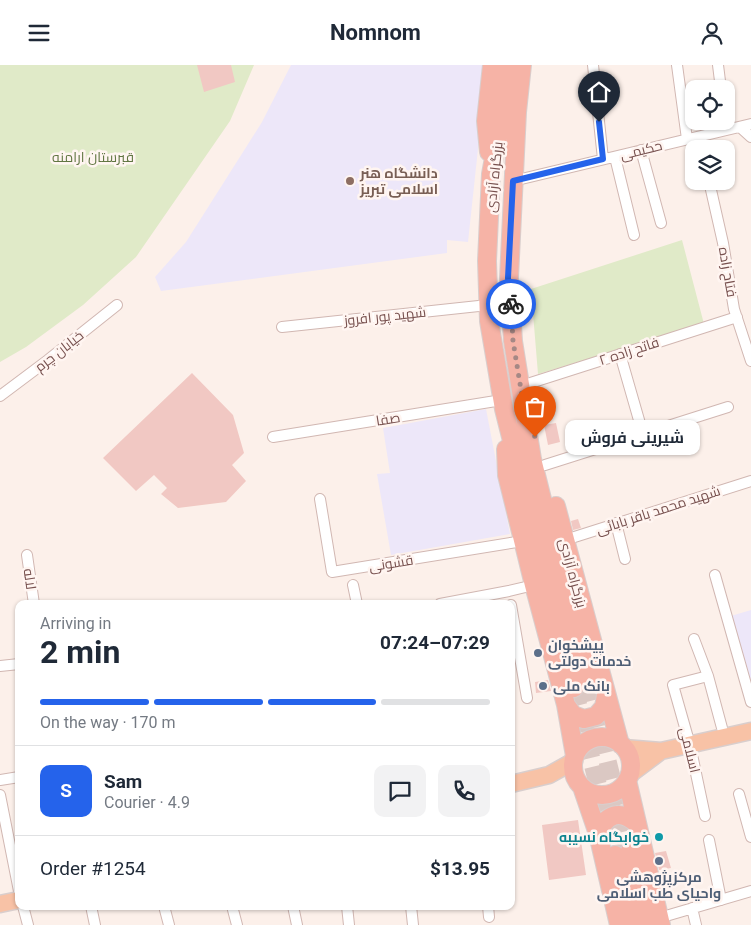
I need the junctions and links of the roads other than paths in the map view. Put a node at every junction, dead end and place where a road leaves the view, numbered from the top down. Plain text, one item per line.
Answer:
1 (492, 65) edge
2 (507, 65) edge
3 (522, 65) edge
4 (534, 65) edge
5 (592, 65) edge
6 (677, 65) edge
7 (718, 65) edge
8 (720, 80) edge
9 (751, 124) edge
10 (735, 127) edge
11 (740, 127) junction
12 (714, 130) edge
13 (751, 137) edge
14 (692, 138) junction
15 (641, 150) junction
16 (515, 153) junction
17 (615, 157) junction
18 (603, 159) junction
19 (491, 174) junction
20 (513, 181) junction
21 (711, 190) edge
22 (661, 223) dead end
23 (634, 235) dead end
24 (117, 305) dead end
25 (488, 305) junction
26 (737, 317) junction
27 (282, 327) dead end
28 (620, 354) junction
29 (751, 361) edge
30 (522, 394) junction
31 (0, 396) edge
32 (503, 404) junction
33 (728, 407) dead end
34 (643, 434) junction
35 (273, 437) dead end
36 (544, 465) junction
37 (751, 481) edge
38 (320, 499) dead end
39 (616, 523) junction
40 (565, 540) junction
41 (523, 541) junction
42 (26, 555) dead end
43 (625, 559) dead end
44 (714, 575) dead end
45 (353, 585) dead end
46 (534, 585) junction
47 (509, 591) junction
48 (33, 600) edge
49 (356, 600) edge
50 (461, 600) edge
51 (510, 600) edge
52 (515, 628) edge
53 (694, 639) dead end
54 (15, 664) edge
55 (0, 666) edge
56 (708, 676) junction
57 (606, 695) junction
58 (527, 698) dead end
59 (751, 701) edge
60 (566, 705) junction
61 (722, 729) dead end
62 (751, 731) edge
63 (690, 745) junction
64 (622, 746) junction
65 (661, 751) junction
66 (574, 758) junction
67 (15, 778) edge
68 (628, 778) junction
69 (0, 780) edge
70 (515, 783) edge
71 (582, 787) junction
72 (739, 793) dead end
73 (0, 795) edge
74 (705, 816) dead end
75 (637, 824) junction
76 (598, 834) junction
77 (751, 837) edge
78 (709, 840) dead end
79 (15, 871) edge
80 (751, 891) edge
81 (721, 900) junction
82 (15, 901) edge
83 (0, 904) edge
84 (692, 908) junction
85 (24, 910) edge
86 (92, 910) edge
87 (165, 910) edge
88 (233, 910) edge
89 (294, 910) edge
90 (347, 910) edge
91 (412, 910) edge
92 (488, 910) edge
93 (489, 917) dead end
94 (656, 923) edge
95 (28, 925) edge
96 (95, 925) edge
97 (169, 925) edge
98 (237, 925) edge
99 (297, 925) edge
100 (349, 925) edge
101 (414, 925) edge
102 (619, 925) edge
103 (632, 925) edge
104 (696, 925) edge

1 - 19 highway
2 - 19 highway, بزرگراه آزادی
3 - 16 highway, بزرگراه آزادی
4 - 16 highway
5 - 18 street
6 - 14 street
7 - 8 street
9 - 11 street, حکیمی
10 - 11 street, حکیمی
11 - 13 street
12 - 14 street, حکیمی
14 - 15 street, حکیمی
15 - 17 street, حکیمی
15 - 22 street
16 - 20 highway, بزرگراه آزادی
17 - 18 street, حکیمی
17 - 23 street
18 - 20 street, حکیمی
19 - 25 highway, بزرگراه آزادی
20 - 30 highway, بزرگراه آزادی
21 - 26 street, فتاح زاده
24 - 31 street, خیابان چرم
25 - 27 street, شهید پور افروز
25 - 32 highway, بزرگراه آزادی
26 - 28 street, فاتح زاده ۲
26 - 29 street, فتاح زاده
28 - 30 street, فاتح زاده ۲
28 - 34 street
30 - 32 highway, بزرگراه آزادی
30 - 36 highway, بزرگراه آزادی
32 - 35 street, صفا
32 - 41 highway, بزرگراه آزادی
33 - 34 street
34 - 36 street
36 - 40 highway, بزرگراه آزادی
37 - 39 street, شهید محمد باقر بابائی
38 - 41 street, قشونی
39 - 40 street, شهید محمد باقر بابائی
39 - 43 street
40 - 57 highway, بزرگراه آزادی
41 - 46 highway, بزرگراه آزادی
42 - 48 street, لاله
44 - 59 street
45 - 49 street
46 - 47 street
46 - 60 highway, بزرگراه آزادی
47 - 50 street
47 - 51 street
52 - 58 street
53 - 56 street
54 - 55 street
56 - 61 street
56 - 63 street, اسلامی
57 - 60 highway
57 - 64 highway, بزرگراه آزادی
60 - 66 highway, بزرگراه آزادی
62 - 63 main road
63 - 65 main road
63 - 74 street, اسلامی
64 - 65 main road
64 - 66 highway
64 - 68 highway
65 - 68 main road
66 - 70 main road
66 - 71 highway
67 - 69 street
68 - 71 highway
68 - 75 highway
71 - 76 highway
72 - 77 street
73 - 79 street
75 - 76 highway
75 - 94 highway
76 - 102 highway
78 - 81 street
80 - 81 street
81 - 84 street
82 - 83 main road
84 - 94 street
84 - 104 street
85 - 95 street
86 - 96 street
87 - 97 street
88 - 98 street
89 - 99 street
90 - 100 street
91 - 101 street
92 - 93 street
94 - 103 highway

